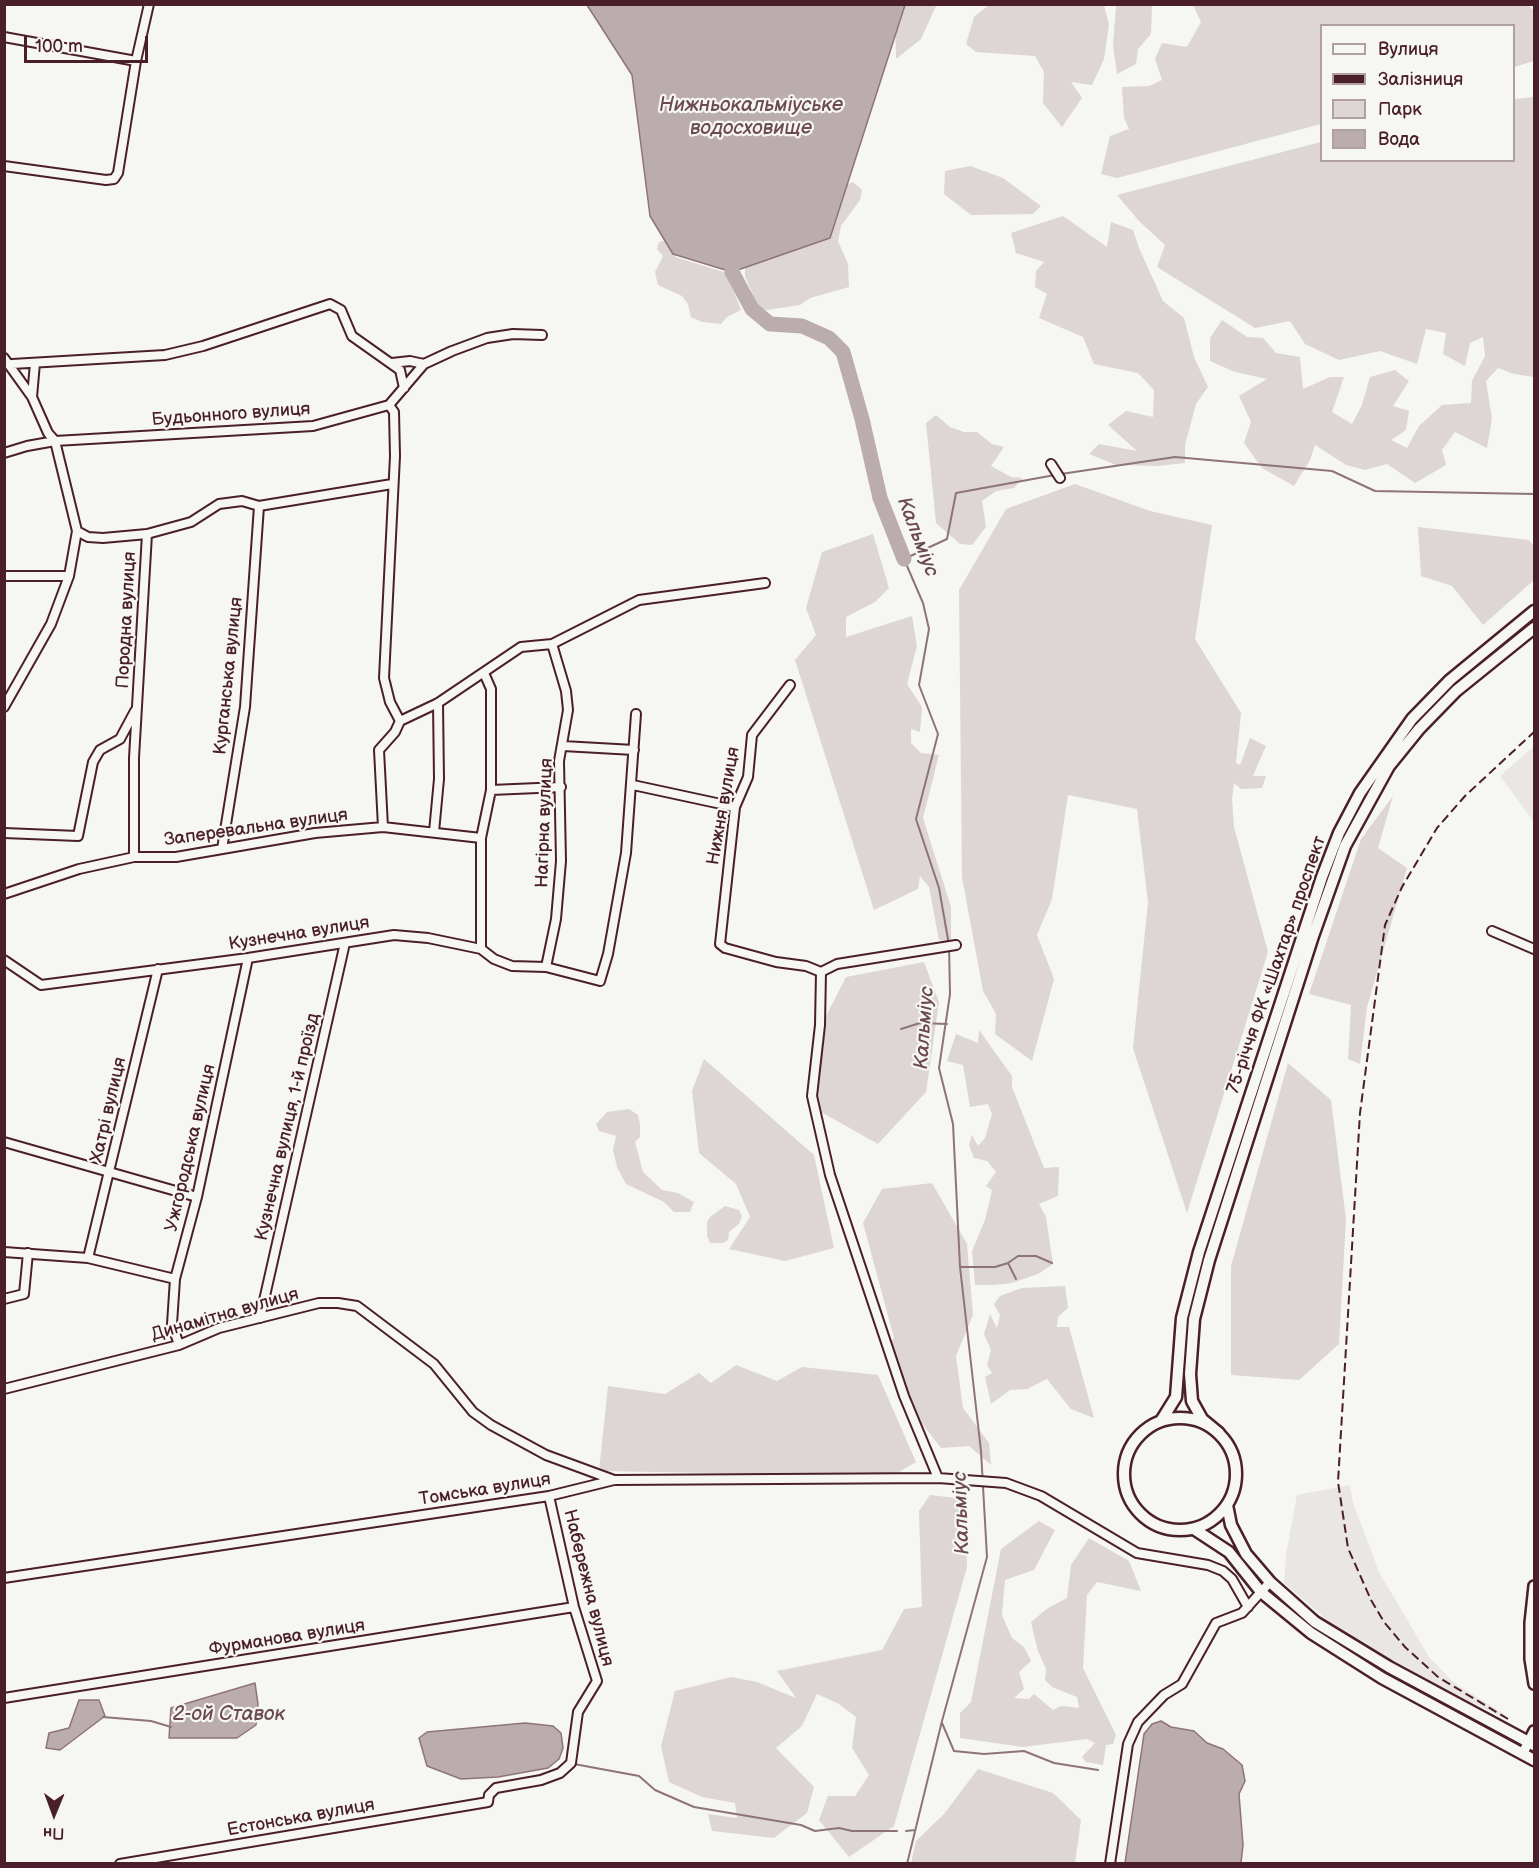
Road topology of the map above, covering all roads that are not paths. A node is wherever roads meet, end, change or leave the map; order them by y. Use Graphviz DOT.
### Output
graph roads {
  1 [pos="149,4"];
  2 [pos="4,37"];
  3 [pos="136,60"];
  4 [pos="4,166"];
  5 [pos="542,335"];
  6 [pos="4,358"];
  7 [pos="35,363"];
  8 [pos="392,363"];
  9 [pos="12,364"];
  10 [pos="424,364"];
  11 [pos="405,388"];
  12 [pos="32,397"];
  13 [pos="388,405"];
  14 [pos="55,441"];
  15 [pos="4,453"];
  16 [pos="1051,464"];
  17 [pos="1060,478"];
  18 [pos="392,484"];
  19 [pos="259,506"];
  20 [pos="77,531"];
  21 [pos="147,534"];
  22 [pos="4,576"];
  23 [pos="69,576"];
  24 [pos="765,583"];
  25 [pos="1534,610"];
  26 [pos="1534,628"];
  27 [pos="552,644"];
  28 [pos="484,673"];
  29 [pos="789,685"];
  30 [pos="438,703"];
  31 [pos="4,707"];
  32 [pos="138,707"];
  33 [pos="636,714"];
  34 [pos="400,721"];
  35 [pos="563,746"];
  36 [pos="634,750"];
  37 [pos="633,785"];
  38 [pos="561,787"];
  39 [pos="491,790"];
  40 [pos="735,807"];
  41 [pos="383,827"];
  42 [pos="4,832"];
  43 [pos="434,832"];
  44 [pos="481,838"];
  45 [pos="222,849"];
  46 [pos="134,857"];
  47 [pos="4,894"];
  48 [pos="1492,931"];
  49 [pos="345,943"];
  50 [pos="956,945"];
  51 [pos="1534,949"];
  52 [pos="481,950"];
  53 [pos="248,958"];
  54 [pos="4,960"];
  55 [pos="546,967"];
  56 [pos="158,969"];
  57 [pos="820,972"];
  58 [pos="4,1142"];
  59 [pos="109,1173"];
  60 [pos="197,1197"];
  61 [pos="4,1252"];
  62 [pos="28,1253"];
  63 [pos="88,1258"];
  64 [pos="175,1279"];
  65 [pos="4,1299"];
  66 [pos="260,1318"];
  67 [pos="179,1345"];
  68 [pos="4,1389"];
  69 [pos="1161,1421"];
  70 [pos="1219,1433"];
  71 [pos="938,1478"];
  72 [pos="614,1480"];
  73 [pos="549,1496"];
  74 [pos="1227,1505"];
  75 [pos="1194,1529"];
  76 [pos="4,1578"];
  77 [pos="1270,1582"];
  78 [pos="1534,1586"];
  79 [pos="1261,1592"];
  80 [pos="1248,1606"];
  81 [pos="574,1607"];
  82 [pos="1534,1684"];
  83 [pos="4,1698"];
  84 [pos="1534,1731"];
  85 [pos="1532,1744"];
  86 [pos="1522,1753"];
  87 [pos="1534,1760"];
  88 [pos="488,1802"];
  89 [pos="120,1863"];
  90 [pos="1110,1863"];
  1 -- 3 [label="street"];
  2 -- 3 [label="street"];
  3 -- 4 [label="street"];
  5 -- 10 [label="street, Будьонного вулиця"];
  6 -- 9 [label="street"];
  7 -- 8 [label="street"];
  7 -- 9 [label="street"];
  7 -- 12 [label="street"];
  8 -- 10 [label="street"];
  8 -- 11 [label="street"];
  9 -- 12 [label="street"];
  10 -- 11 [label="street, Будьонного вулиця"];
  11 -- 13 [label="street, Будьонного вулиця"];
  12 -- 14 [label="street"];
  13 -- 14 [label="street, Будьонного вулиця"];
  13 -- 18 [label="street"];
  14 -- 15 [label="street, Будьонного вулиця"];
  14 -- 20 [label="street"];
  16 -- 17 [label="street"];
  18 -- 19 [label="street"];
  18 -- 34 [label="street"];
  19 -- 21 [label="street"];
  19 -- 45 [label="street, Курганська вулиця"];
  20 -- 21 [label="street"];
  20 -- 23 [label="street"];
  21 -- 32 [label="street, Породна вулиця"];
  22 -- 23 [label="street"];
  23 -- 31 [label="street"];
  24 -- 27 [label="street"];
  25 -- 69 [label="main road, 75-річчя ФК «Шахтар» проспект"];
  26 -- 70 [label="main road, 75-річчя ФК «Шахтар» проспект"];
  27 -- 28 [label="street"];
  27 -- 35 [label="street, Нагірна вулиця"];
  28 -- 30 [label="street"];
  28 -- 39 [label="street"];
  29 -- 40 [label="street, Нижня вулиця"];
  30 -- 34 [label="street"];
  30 -- 43 [label="street"];
  32 -- 42 [label="street, Породна вулиця"];
  32 -- 46 [label="street, Породна вулиця"];
  33 -- 36 [label="street"];
  34 -- 41 [label="street"];
  35 -- 36 [label="street"];
  35 -- 38 [label="street, Нагірна вулиця"];
  36 -- 37 [label="street"];
  37 -- 40 [label="street"];
  37 -- 55 [label="street, Кузнечна вулиця"];
  38 -- 39 [label="street"];
  38 -- 55 [label="street, Нагірна вулиця"];
  39 -- 44 [label="street"];
  40 -- 57 [label="street, Нижня вулиця"];
  41 -- 43 [label="street, Заперевальна вулиця"];
  41 -- 45 [label="street, Заперевальна вулиця"];
  43 -- 44 [label="street, Заперевальна вулиця"];
  44 -- 52 [label="street"];
  45 -- 46 [label="street, Заперевальна вулиця"];
  46 -- 47 [label="street, Заперевальна вулиця"];
  48 -- 51 [label="street"];
  49 -- 52 [label="street, Кузнечна вулиця"];
  49 -- 53 [label="street, Кузнечна вулиця"];
  49 -- 66 [label="street, Кузнечна вулиця, 1-й проїзд"];
  50 -- 57 [label="street"];
  52 -- 55 [label="street, Кузнечна вулиця"];
  53 -- 56 [label="street, Кузнечна вулиця"];
  53 -- 60 [label="street, Ужгородська вулиця"];
  54 -- 56 [label="street, Кузнечна вулиця"];
  56 -- 59 [label="street, Хатрі вулиця"];
  57 -- 71 [label="street"];
  58 -- 59 [label="street"];
  59 -- 60 [label="street"];
  59 -- 63 [label="street, Хатрі вулиця"];
  60 -- 64 [label="street, Ужгородська вулиця"];
  61 -- 62 [label="street"];
  62 -- 63 [label="street"];
  62 -- 65 [label="street"];
  63 -- 64 [label="street"];
  64 -- 67 [label="street, Ужгородська вулиця"];
  66 -- 67 [label="street, Динамітна вулиця"];
  66 -- 72 [label="street, Динамітна вулиця"];
  67 -- 68 [label="street, Динамітна вулиця"];
  69 -- 70 [label="main road"];
  69 -- 75 [label="main road"];
  70 -- 74 [label="main road"];
  71 -- 72 [label="street, Томська вулиця"];
  71 -- 80 [label="street, Томська вулиця"];
  72 -- 73 [label="street, Томська вулиця"];
  73 -- 76 [label="street, Томська вулиця"];
  73 -- 81 [label="street, Набережна вулиця"];
  74 -- 75 [label="main road"];
  74 -- 77 [label="main road"];
  75 -- 79 [label="main road"];
  77 -- 79 [label="street"];
  77 -- 85 [label="main road"];
  78 -- 82 [label="street"];
  79 -- 80 [label="street"];
  79 -- 86 [label="main road"];
  80 -- 90 [label="street"];
  81 -- 83 [label="street, Фурманова вулиця"];
  81 -- 88 [label="street, Набережна вулиця"];
  84 -- 85 [label="street"];
  85 -- 86 [label="street"];
  86 -- 87 [label="main road"];
  88 -- 89 [label="street, Естонська вулиця"];
}
